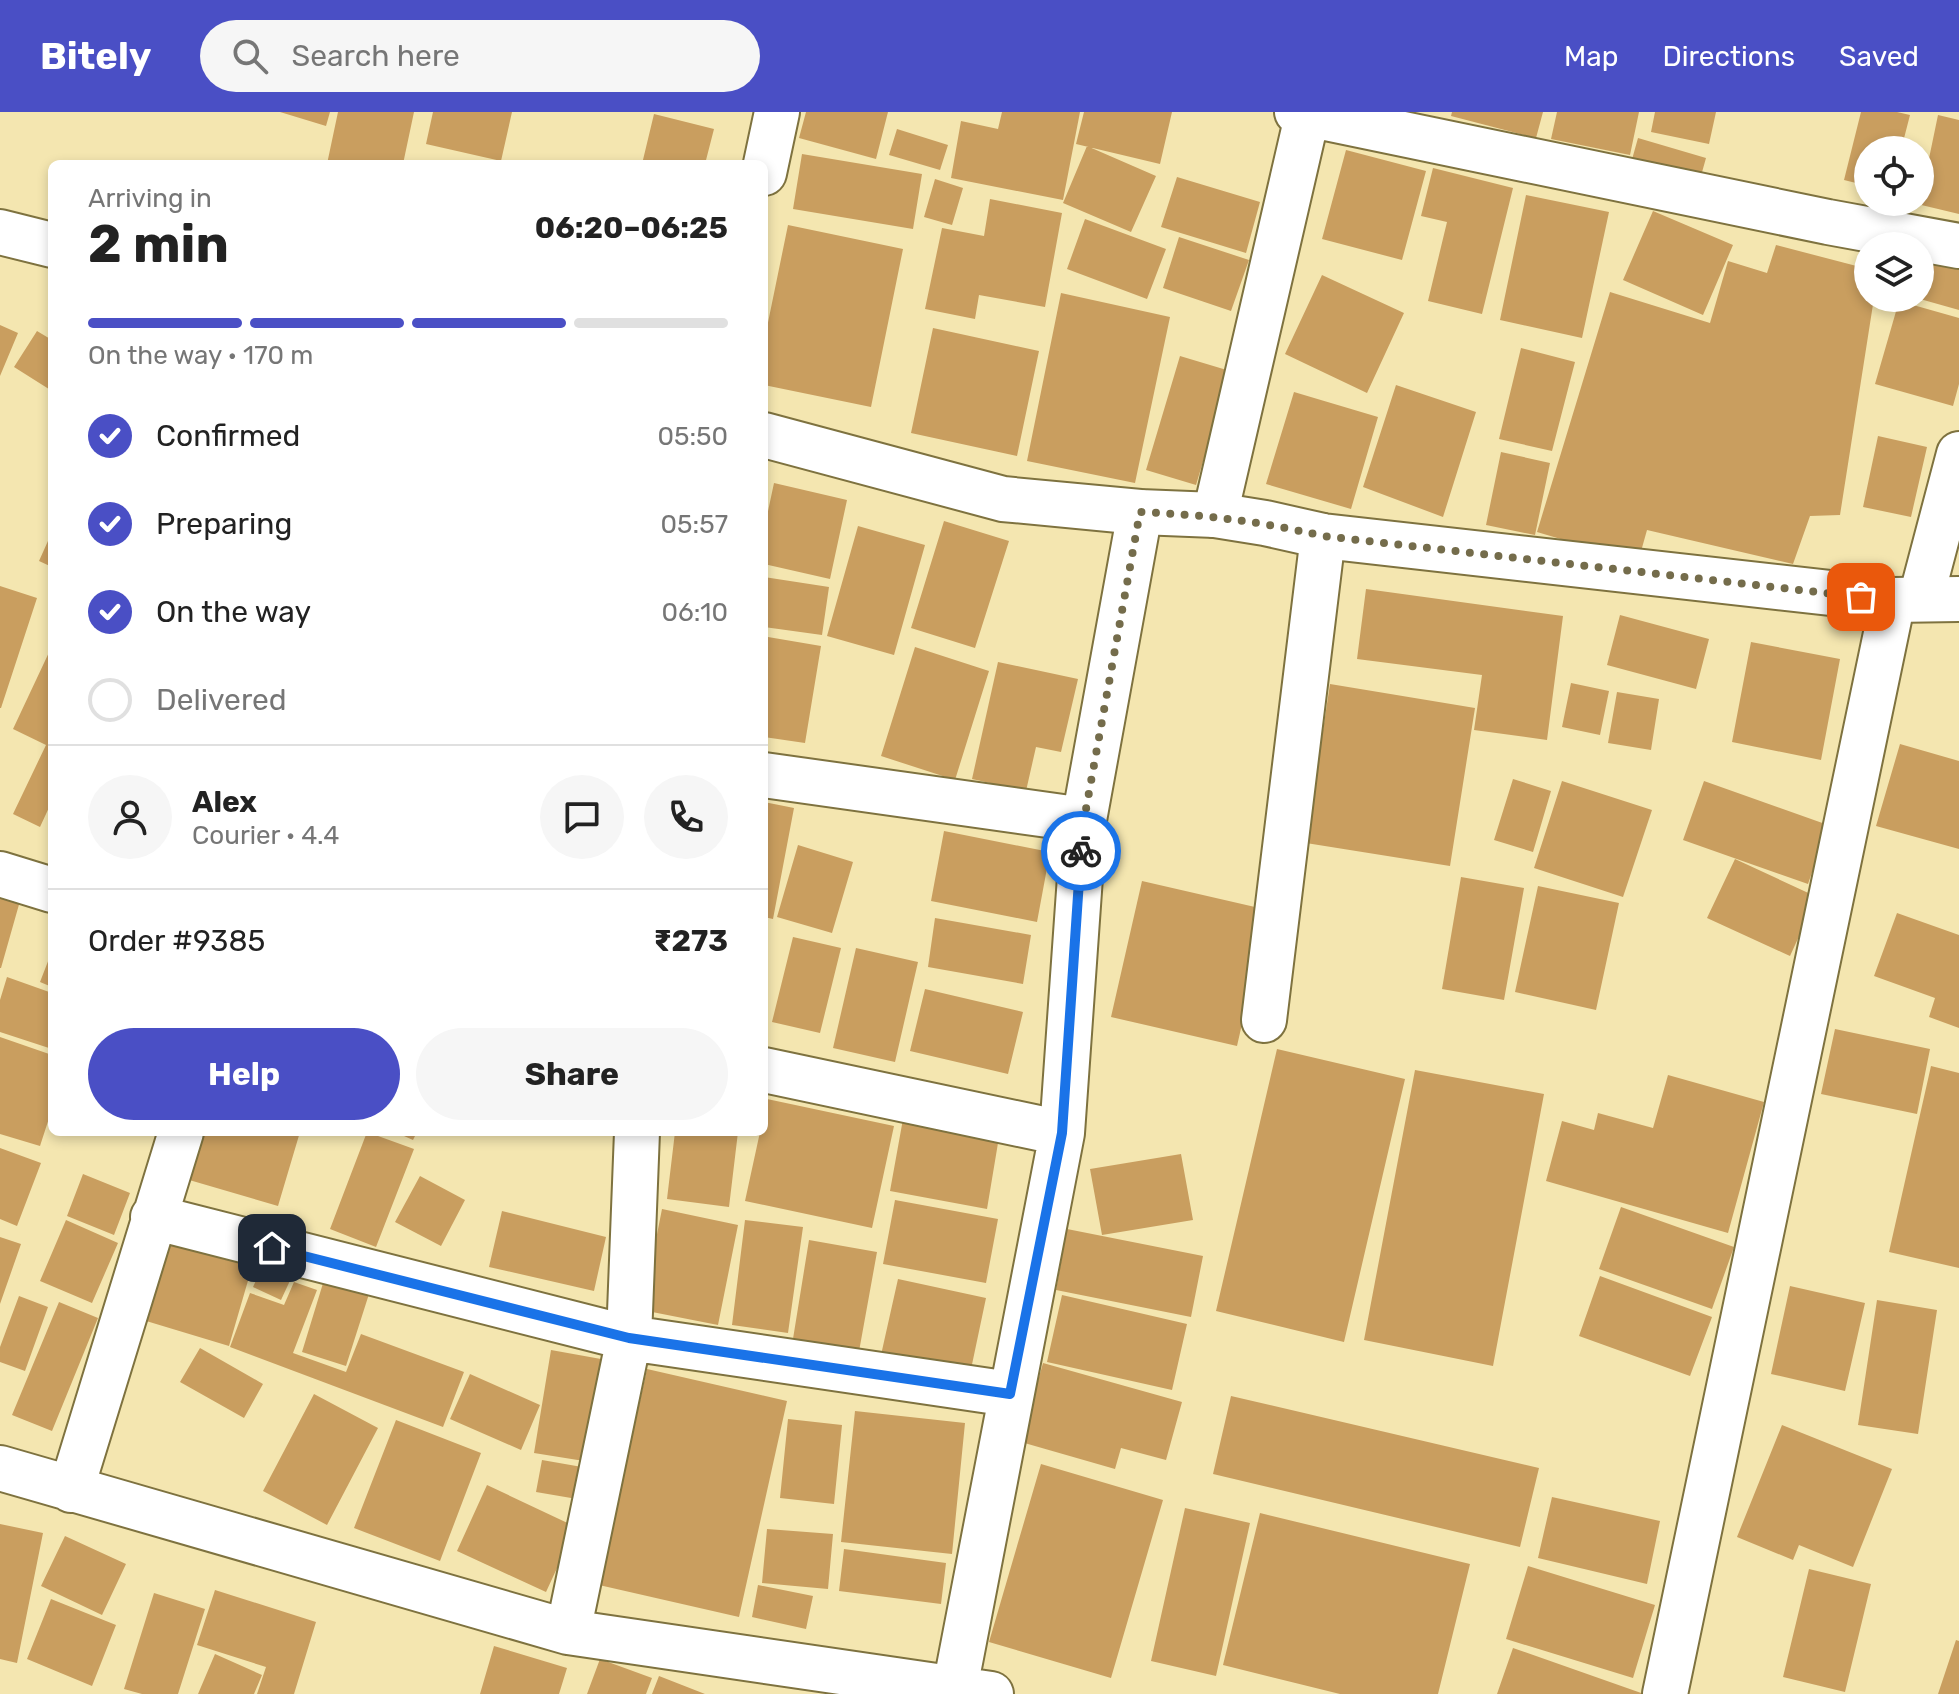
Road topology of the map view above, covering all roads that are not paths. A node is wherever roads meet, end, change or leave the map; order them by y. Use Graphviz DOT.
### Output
graph roads {
  1 [pos="777,112"];
  2 [pos="1304,113"];
  3 [pos="767,160"];
  4 [pos="0,232"];
  5 [pos="48,244"];
  6 [pos="1959,246"];
  7 [pos="768,437"];
  8 [pos="1959,454"];
  9 [pos="1140,512"];
  10 [pos="1215,515"];
  11 [pos="1323,536"];
  12 [pos="1924,599"];
  13 [pos="768,776"];
  14 [pos="1084,820"];
  15 [pos="0,874"];
  16 [pos="48,889"];
  17 [pos="1264,1020"];
  18 [pos="768,1071"];
  19 [pos="1062,1133"];
  20 [pos="180,1136"];
  21 [pos="637,1136"];
  22 [pos="153,1217"];
  23 [pos="629,1338"];
  24 [pos="1010,1394"];
  25 [pos="0,1468"];
  26 [pos="71,1490"];
  27 [pos="568,1632"];
  28 [pos="973,1691"];
  29 [pos="1665,1694"];
  1 -- 3 [label="street"];
  2 -- 6 [label="street"];
  2 -- 10 [label="street"];
  4 -- 5 [label="street"];
  7 -- 9 [label="street"];
  8 -- 12 [label="street"];
  9 -- 10 [label="street"];
  9 -- 14 [label="street"];
  10 -- 11 [label="street"];
  11 -- 12 [label="street"];
  11 -- 17 [label="street"];
  12 -- 29 [label="street"];
  13 -- 14 [label="street"];
  14 -- 19 [label="street"];
  15 -- 16 [label="street"];
  18 -- 19 [label="street"];
  19 -- 24 [label="street"];
  20 -- 22 [label="street"];
  21 -- 23 [label="street"];
  22 -- 23 [label="street"];
  22 -- 26 [label="street"];
  23 -- 24 [label="street"];
  23 -- 27 [label="street"];
  24 -- 28 [label="street"];
  25 -- 26 [label="street"];
  26 -- 27 [label="street"];
  27 -- 28 [label="street"];
}
